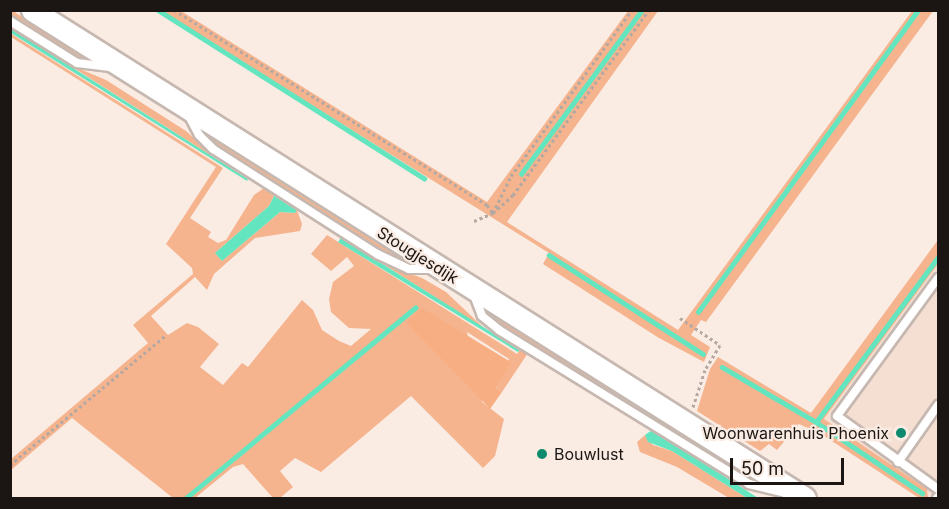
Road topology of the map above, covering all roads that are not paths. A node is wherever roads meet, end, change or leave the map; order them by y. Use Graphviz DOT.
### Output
graph roads {
  1 [pos="32,10"];
  2 [pos="10,21"];
  3 [pos="117,67"];
  4 [pos="939,278"];
  5 [pos="473,289"];
  6 [pos="939,405"];
  7 [pos="898,462"];
  8 [pos="939,489"];
  9 [pos="801,496"];
  1 -- 3 [label="street, Stougjesdijk"];
  2 -- 3 [label="lane"];
  3 -- 5 [label="street, Stougjesdijk"];
  4 -- 7 [label="lane"];
  5 -- 9 [label="street, Stougjesdijk"];
  5 -- 9 [label="lane"];
  6 -- 7 [label="lane"];
  7 -- 8 [label="lane"];
}
